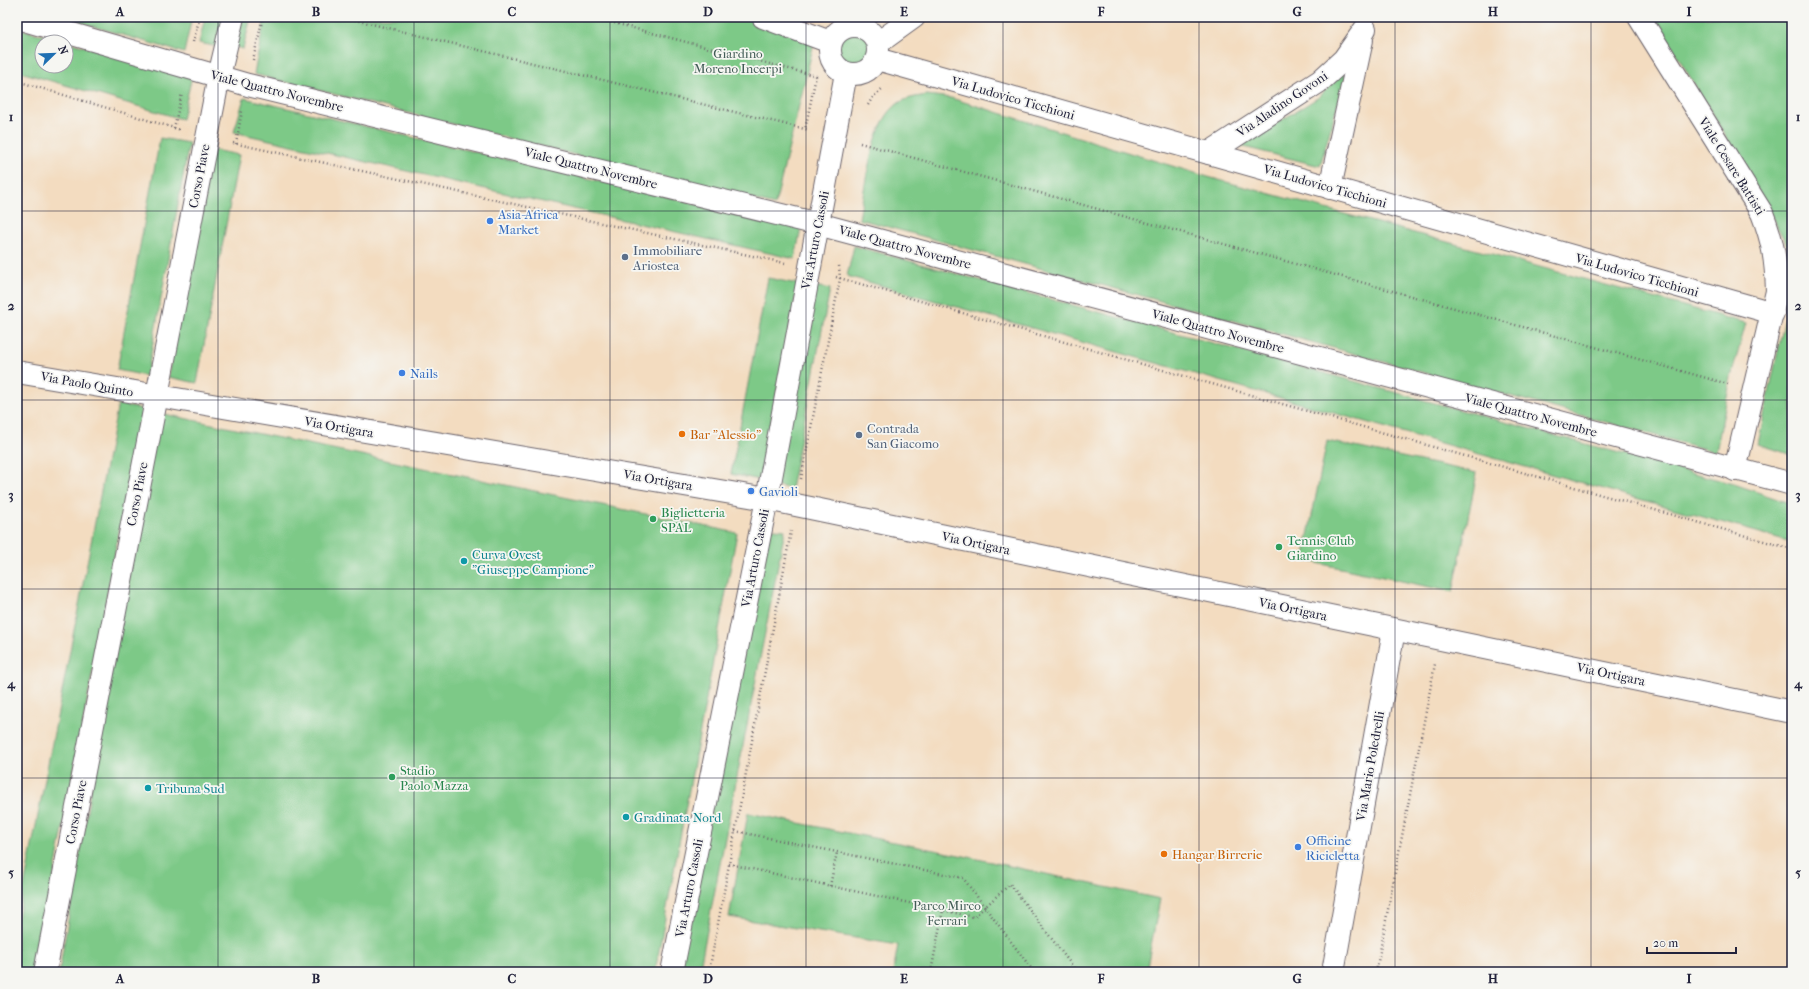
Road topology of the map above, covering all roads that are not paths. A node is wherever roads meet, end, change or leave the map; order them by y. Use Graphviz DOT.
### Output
graph roads {
  1 [pos="233,17"];
  2 [pos="763,17"];
  3 [pos="914,17"];
  4 [pos="1639,17"];
  5 [pos="17,18"];
  6 [pos="1366,23"];
  7 [pos="836,30"];
  8 [pos="877,51"];
  9 [pos="846,73"];
  10 [pos="219,76"];
  11 [pos="1209,153"];
  12 [pos="1330,188"];
  13 [pos="828,226"];
  14 [pos="1773,313"];
  15 [pos="17,372"];
  16 [pos="156,396"];
  17 [pos="1735,470"];
  18 [pos="1792,484"];
  19 [pos="767,499"];
  20 [pos="1394,630"];
  21 [pos="1792,712"];
  22 [pos="45,972"];
  23 [pos="672,972"];
  24 [pos="1333,972"];
  1 -- 10 [label="street, Corso Piave"];
  2 -- 7 [label="street"];
  3 -- 8 [label="street"];
  4 -- 14 [label="street, Viale Cesare Battisti"];
  5 -- 10 [label="street, Viale Quattro Novembre"];
  6 -- 11 [label="street, Via Aladino Govoni"];
  6 -- 12 [label="street, Via Aladino Govoni"];
  7 -- 8 [label="street"];
  7 -- 9 [label="street"];
  8 -- 9 [label="street"];
  8 -- 11 [label="street, Via Ludovico Ticchioni"];
  9 -- 13 [label="street, Via Arturo Cassoli"];
  10 -- 13 [label="street, Viale Quattro Novembre"];
  10 -- 16 [label="street, Corso Piave"];
  11 -- 12 [label="street, Via Ludovico Ticchioni"];
  12 -- 14 [label="street, Via Ludovico Ticchioni"];
  13 -- 17 [label="street, Viale Quattro Novembre"];
  13 -- 19 [label="street, Via Arturo Cassoli"];
  14 -- 17 [label="street, Viale Cesare Battisti"];
  15 -- 16 [label="street, Via Paolo Quinto"];
  16 -- 19 [label="street, Via Ortigara"];
  16 -- 22 [label="street, Corso Piave"];
  17 -- 18 [label="street, Viale Quattro Novembre"];
  19 -- 20 [label="street, Via Ortigara"];
  19 -- 23 [label="street, Via Arturo Cassoli"];
  20 -- 21 [label="street, Via Ortigara"];
  20 -- 24 [label="street, Via Mario Poledrelli"];
}
